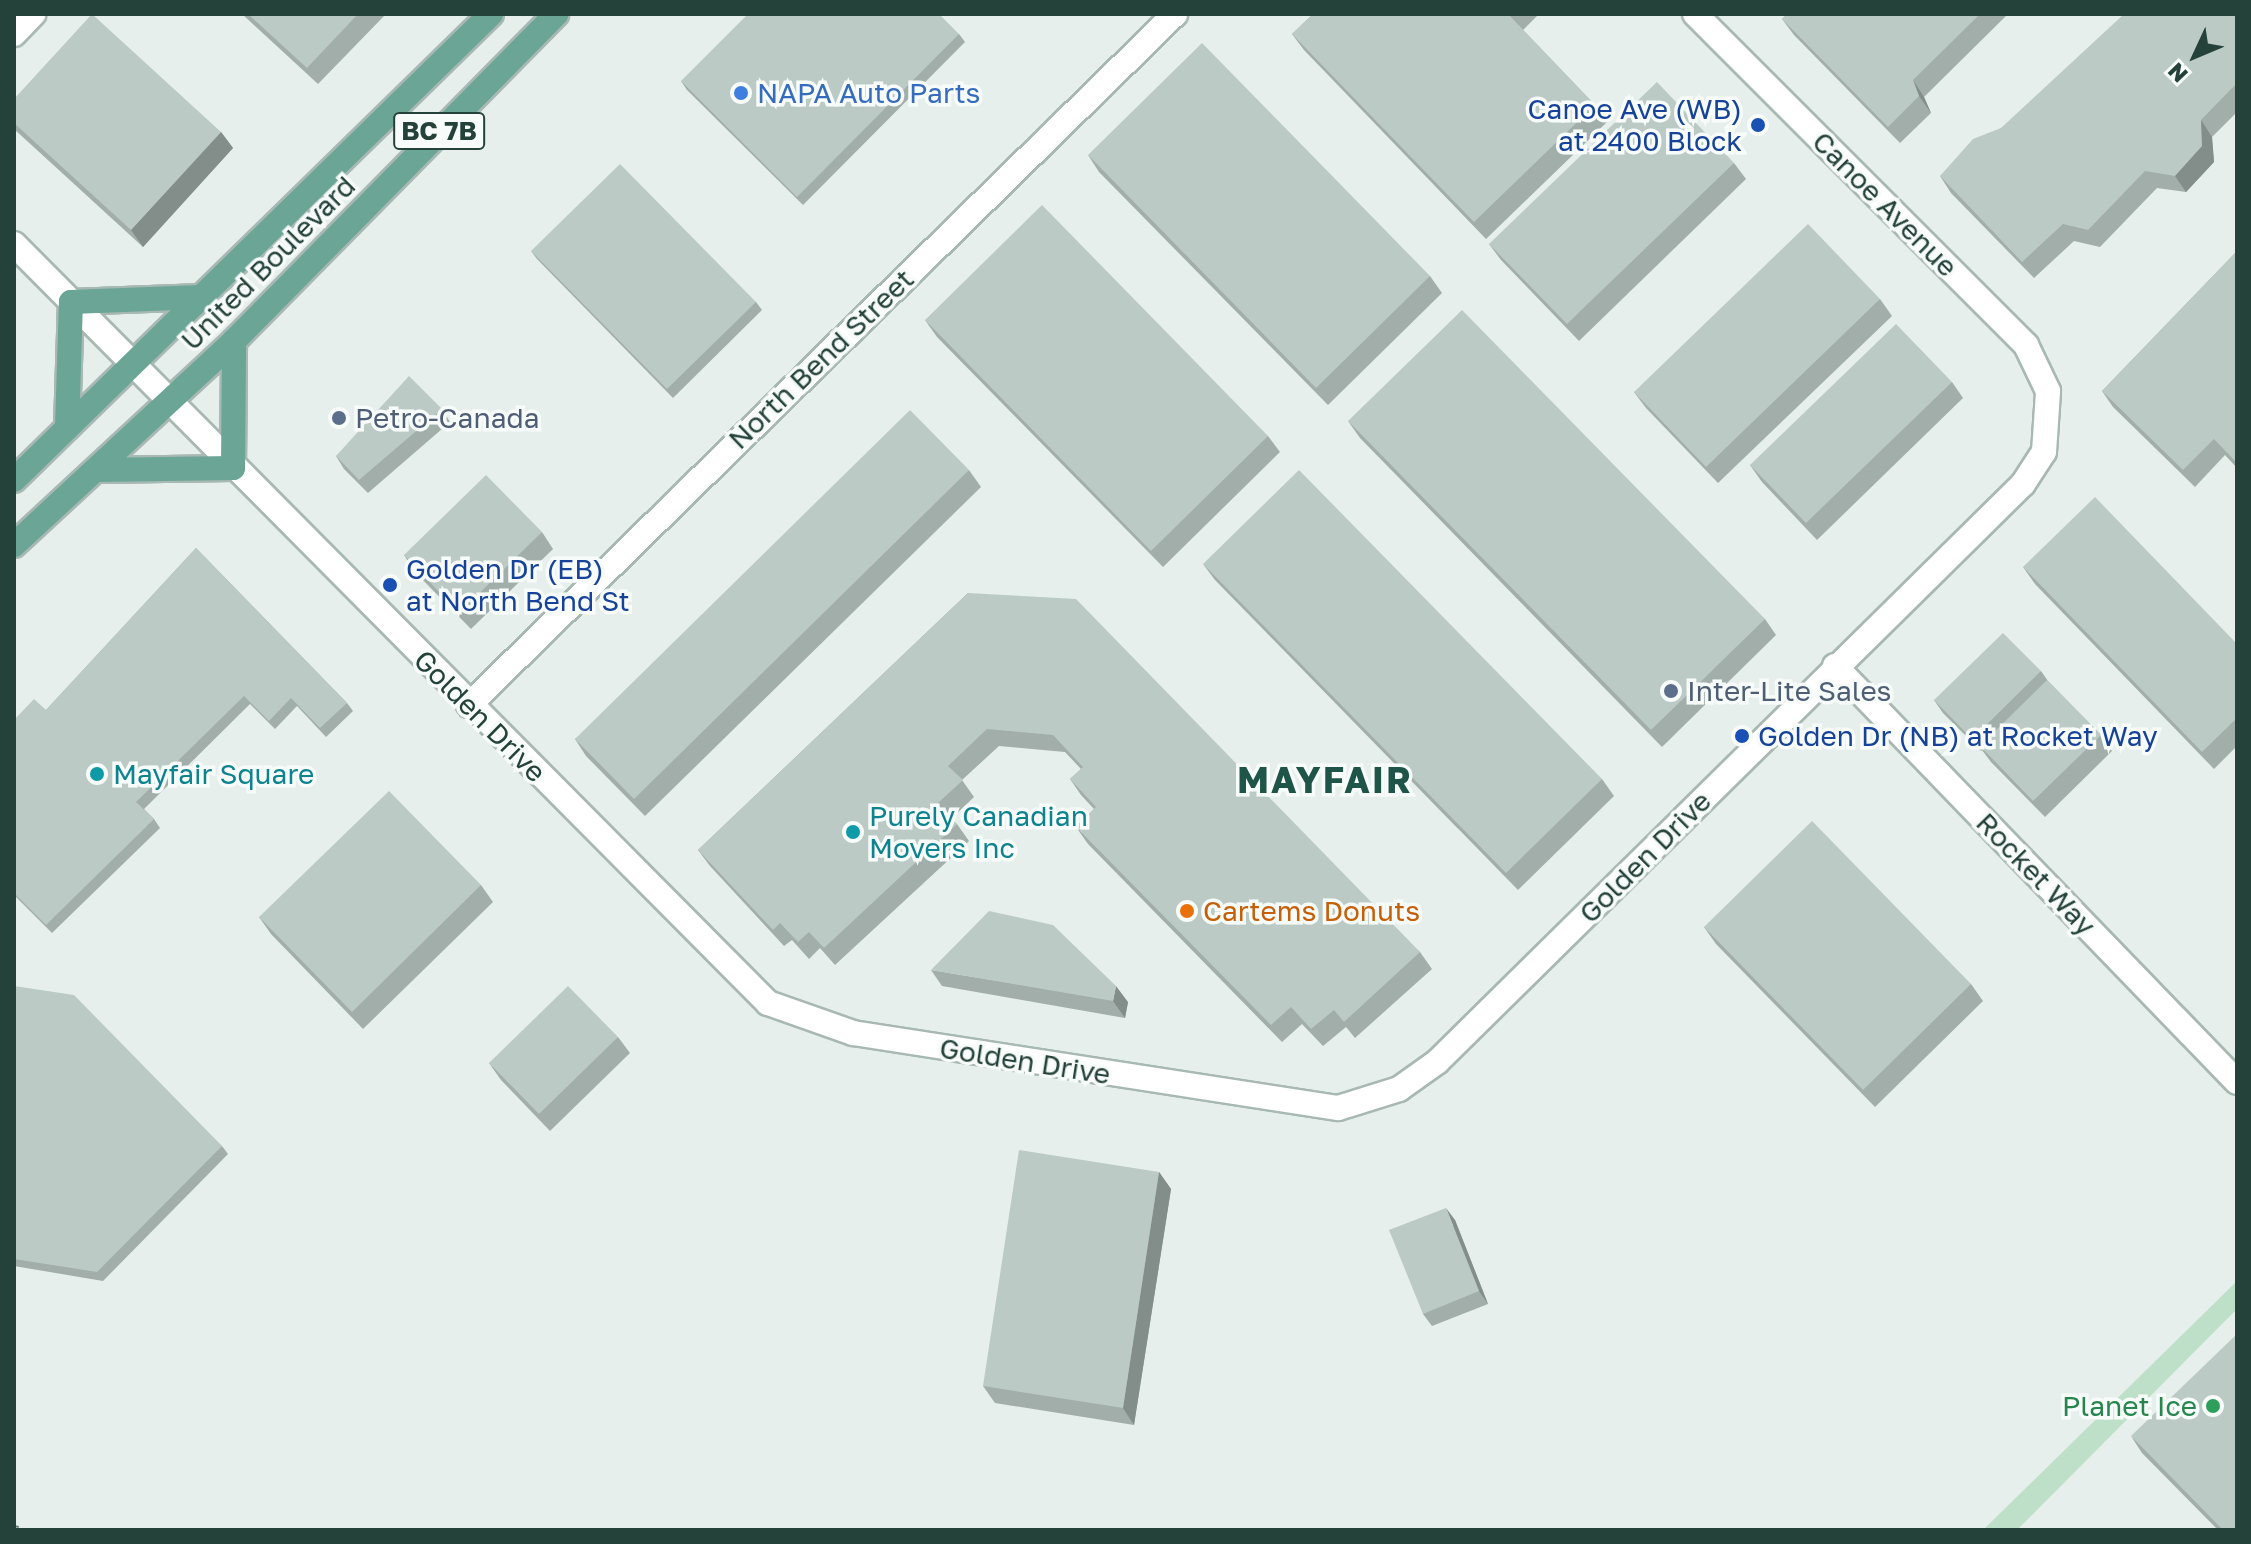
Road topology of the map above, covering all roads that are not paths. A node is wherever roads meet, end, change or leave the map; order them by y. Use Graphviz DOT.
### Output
graph roads {
  1 [pos="33,14"];
  2 [pos="491,14"];
  3 [pos="556,14"];
  4 [pos="1175,14"];
  5 [pos="1695,14"];
  6 [pos="14,34"];
  7 [pos="14,244"];
  8 [pos="202,297"];
  9 [pos="71,302"];
  10 [pos="234,341"];
  11 [pos="133,365"];
  12 [pos="169,403"];
  13 [pos="2050,407"];
  14 [pos="67,428"];
  15 [pos="233,468"];
  16 [pos="97,470"];
  17 [pos="14,480"];
  18 [pos="14,545"];
  19 [pos="1835,666"];
  20 [pos="469,705"];
  21 [pos="2237,1082"];
  1 -- 6 [label="street"];
  2 -- 8 [label="main road, United Boulevard / BC 7B"];
  3 -- 10 [label="main road, United Boulevard / BC 7B"];
  4 -- 20 [label="street, North Bend Street"];
  5 -- 13 [label="street, Canoe Avenue"];
  7 -- 9 [label="street, Golden Drive"];
  8 -- 9 [label="main road"];
  8 -- 11 [label="main road, United Boulevard / BC 7B"];
  9 -- 11 [label="street, Golden Drive"];
  9 -- 14 [label="main road"];
  10 -- 12 [label="main road, United Boulevard / BC 7B"];
  10 -- 15 [label="main road"];
  11 -- 12 [label="street, Golden Drive"];
  11 -- 14 [label="main road, United Boulevard / BC 7B"];
  12 -- 15 [label="street, Golden Drive"];
  12 -- 16 [label="main road, United Boulevard / BC 7B"];
  13 -- 19 [label="street, Golden Drive"];
  14 -- 17 [label="main road, United Boulevard / BC 7B"];
  15 -- 16 [label="main road"];
  15 -- 20 [label="street, Golden Drive"];
  16 -- 18 [label="main road, United Boulevard / BC 7B"];
  19 -- 20 [label="street, Golden Drive"];
  19 -- 21 [label="street, Rocket Way"];
}
